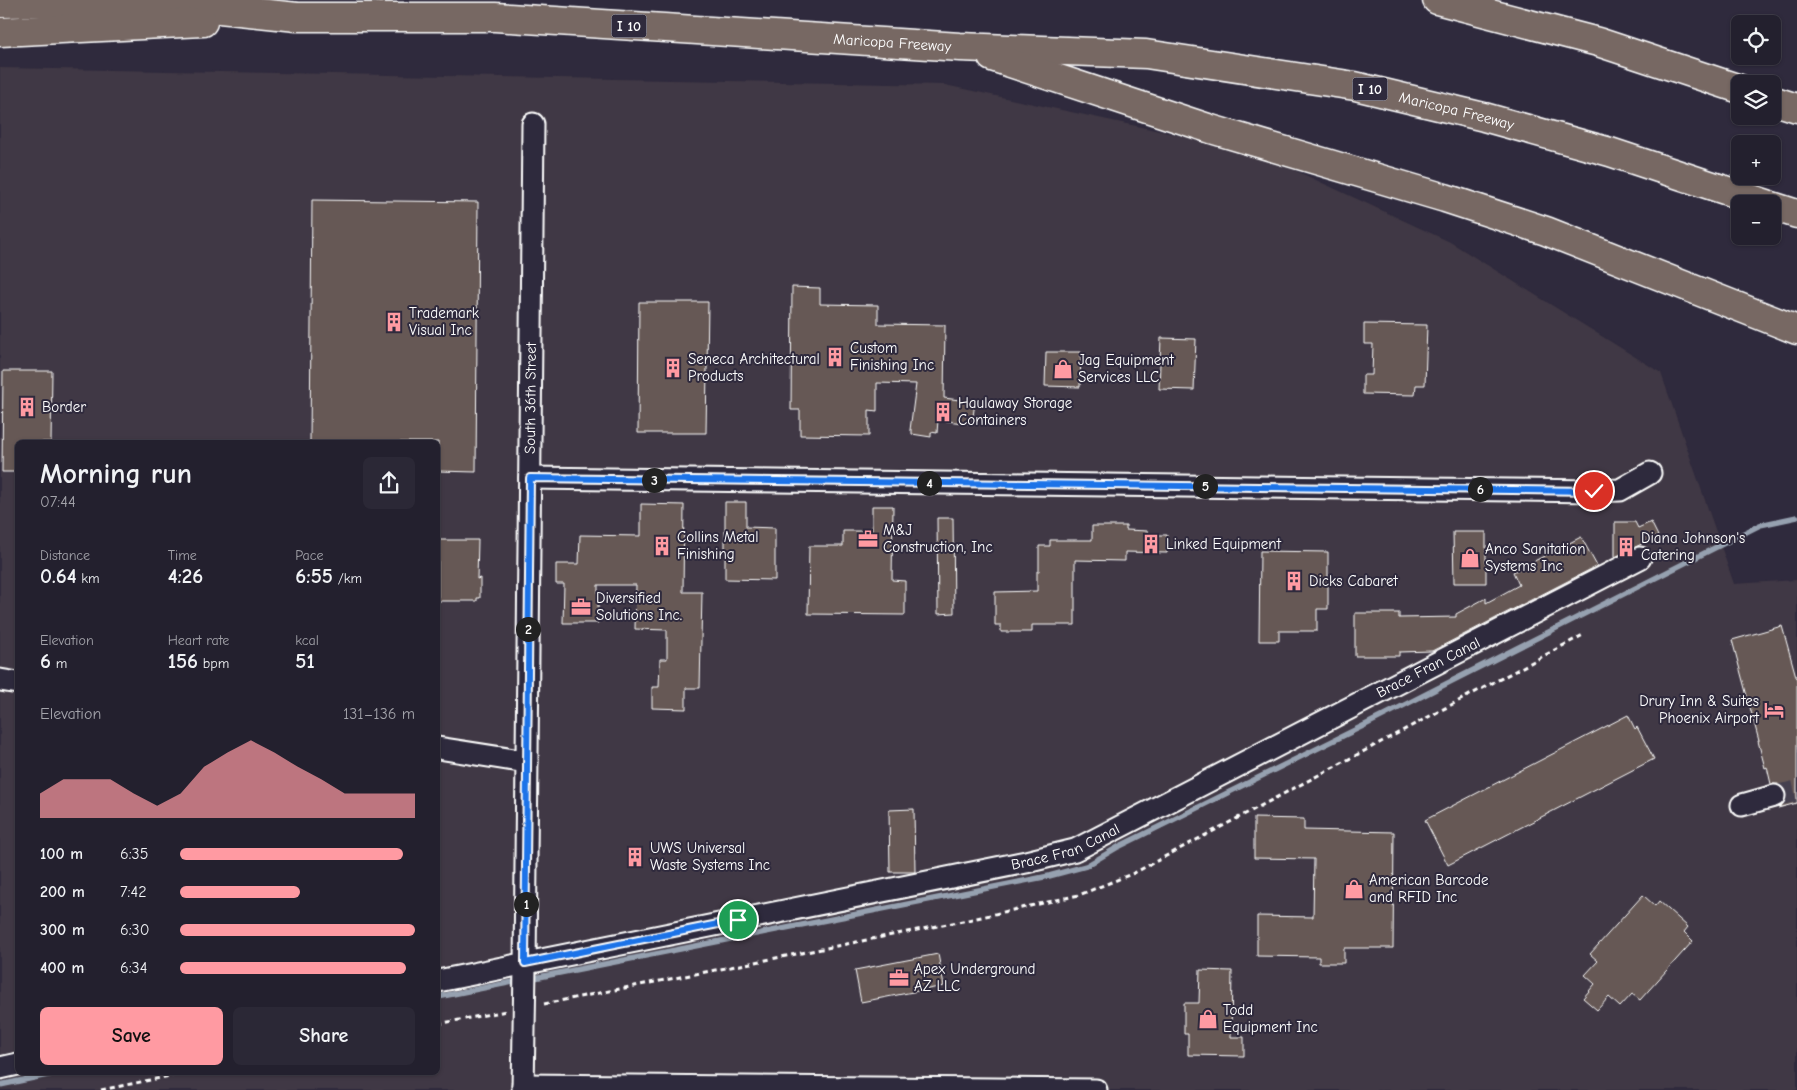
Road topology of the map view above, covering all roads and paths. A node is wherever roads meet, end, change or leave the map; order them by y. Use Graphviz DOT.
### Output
graph roads {
  1 [pos="1437,0"];
  2 [pos="0,3"];
  3 [pos="297,17"];
  4 [pos="0,32"];
  5 [pos="960,47"];
  6 [pos="1731,86"];
  7 [pos="1781,103"];
  8 [pos="1797,108"];
  9 [pos="533,124"];
  10 [pos="1740,195"];
  11 [pos="1781,209"];
  12 [pos="1797,214"];
  13 [pos="1797,330"];
  14 [pos="1650,473"];
  15 [pos="530,478"];
  16 [pos="1640,558"];
  17 [pos="0,680"];
  18 [pos="15,682"];
  19 [pos="440,748"];
  20 [pos="527,762"];
  21 [pos="1774,796"];
  22 [pos="1742,805"];
  23 [pos="525,965"];
  24 [pos="440,980"];
  25 [pos="15,1065"];
  26 [pos="0,1068"];
  27 [pos="175,1075"];
  28 [pos="523,1087"];
  29 [pos="765,1089"];
  30 [pos="101,1090"];
  31 [pos="1096,1090"];
  1 -- 6 [label="highway"];
  2 -- 3 [label="highway, Maricopa Freeway / I 10"];
  3 -- 4 [label="highway"];
  3 -- 5 [label="highway, Maricopa Freeway / I 10"];
  5 -- 10 [label="highway, Maricopa Freeway / I 10"];
  5 -- 13 [label="highway"];
  7 -- 8 [label="highway"];
  9 -- 15 [label="street, South 36th Street"];
  11 -- 12 [label="highway"];
  14 -- 15 [label="street"];
  15 -- 20 [label="street, South 36th Street"];
  16 -- 23 [label="street, Brace Fran Canal"];
  17 -- 18 [label="street"];
  19 -- 20 [label="street"];
  20 -- 23 [label="street, South 36th Street"];
  21 -- 22 [label="street"];
  23 -- 24 [label="street, Brace Fran Canal"];
  23 -- 28 [label="street, South 36th Street"];
  25 -- 26 [label="street"];
  27 -- 30 [label="path"];
  28 -- 29 [label="street"];
  29 -- 31 [label="street"];
}
